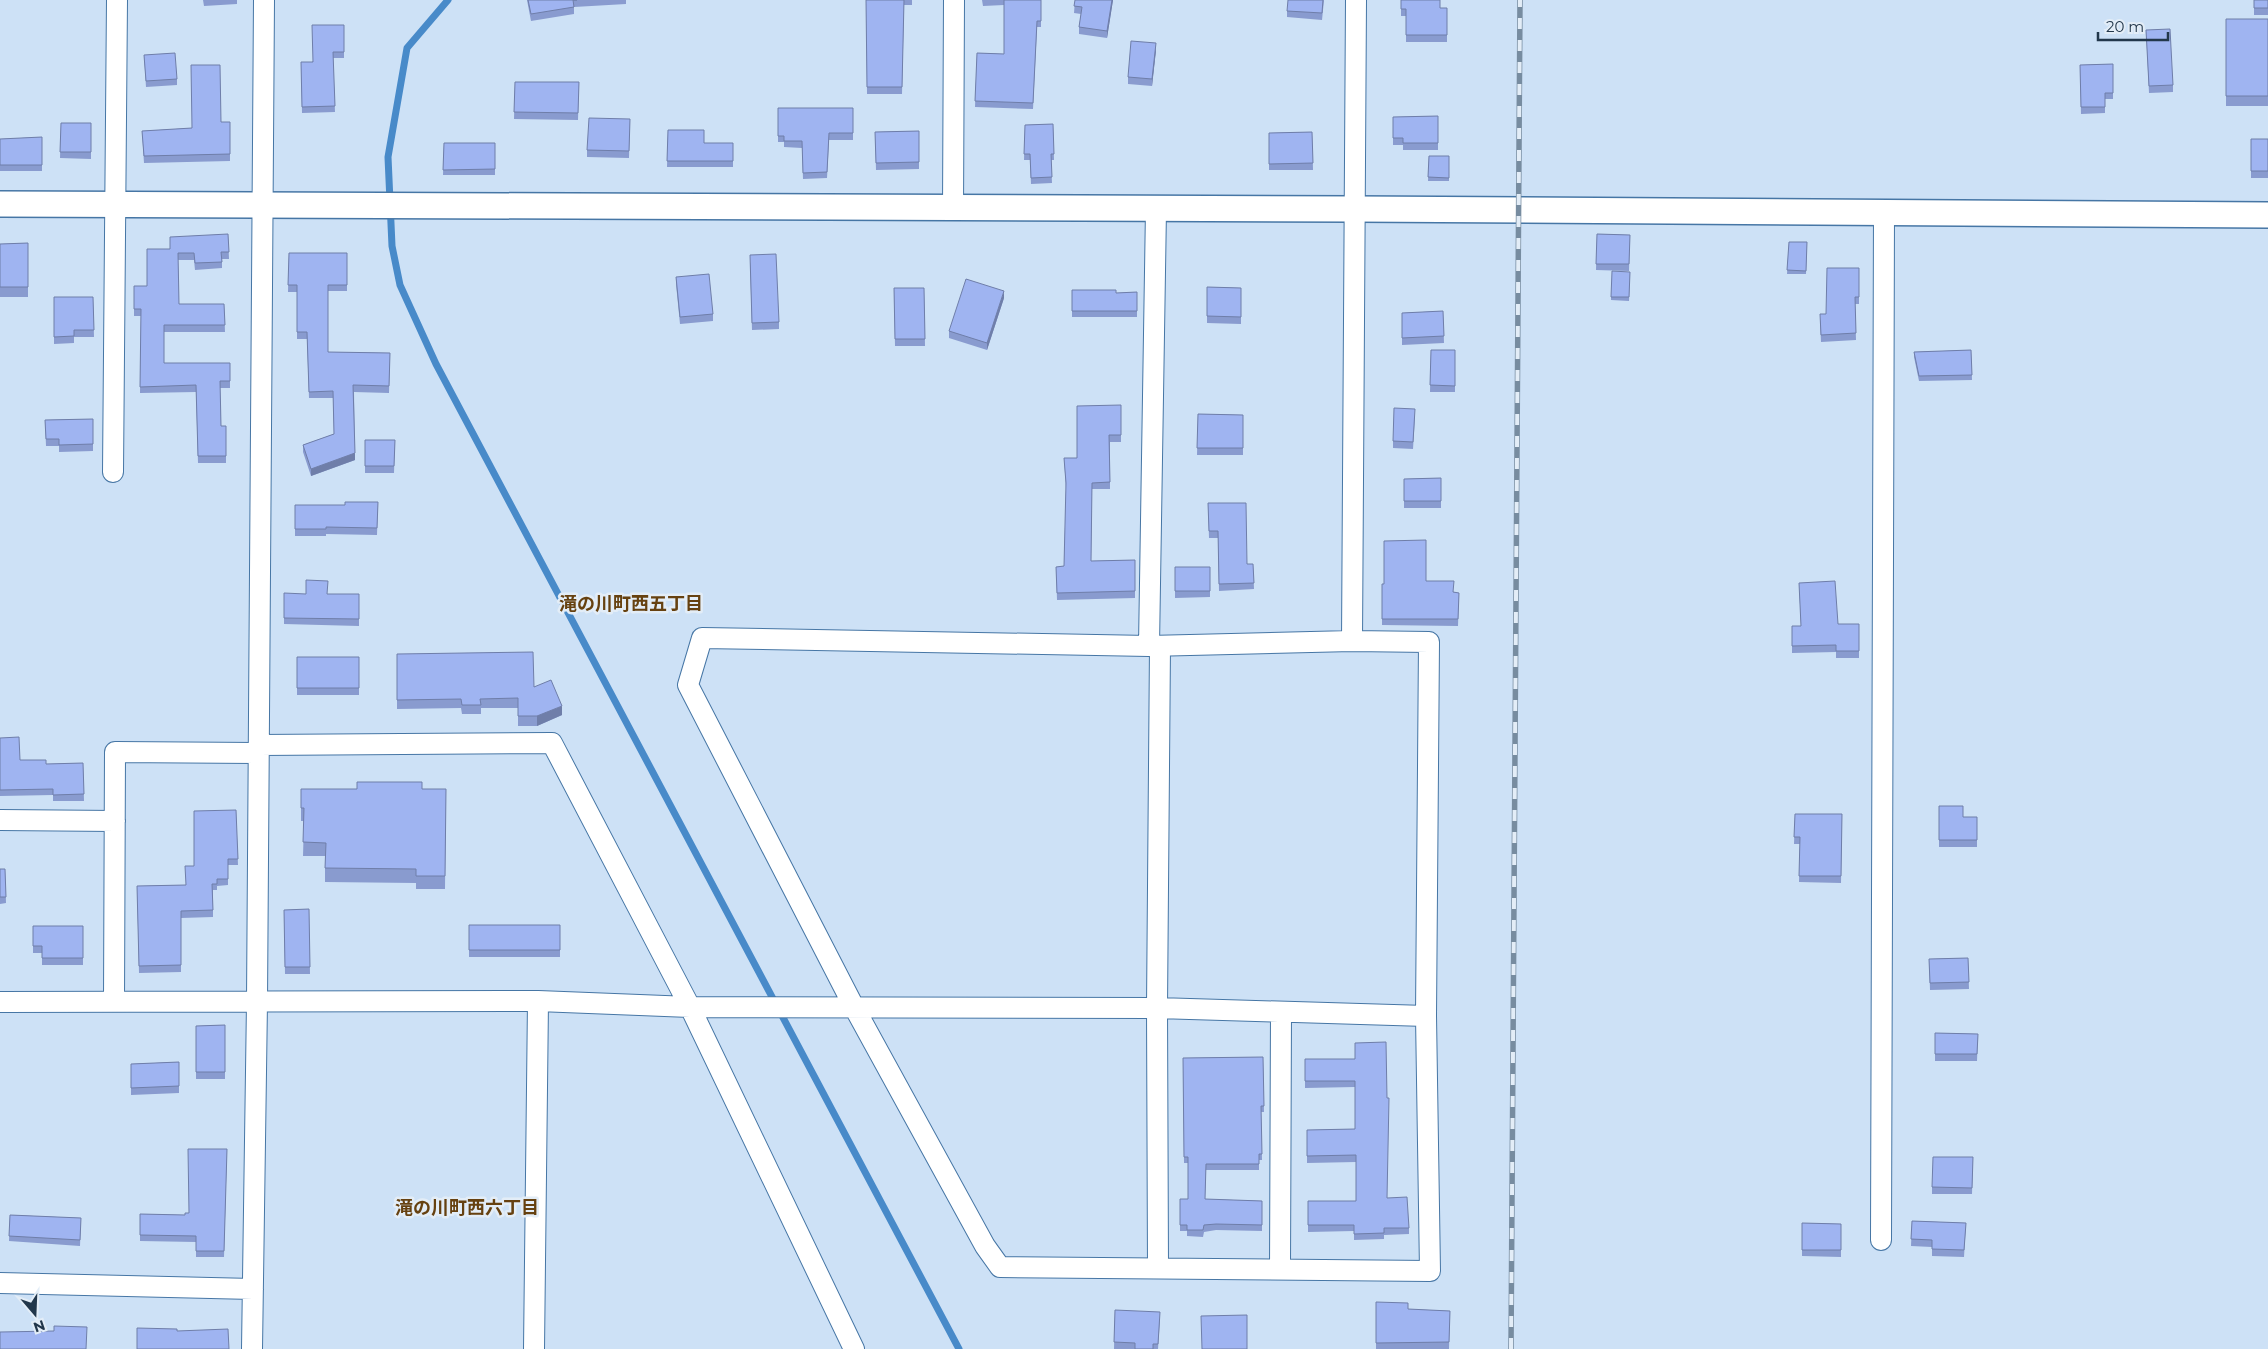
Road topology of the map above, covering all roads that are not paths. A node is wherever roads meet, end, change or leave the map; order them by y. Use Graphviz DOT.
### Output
graph roads {
  1 [pos="117,0"];
  2 [pos="264,0"];
  3 [pos="954,0"];
  4 [pos="1356,0"];
  5 [pos="0,204"];
  6 [pos="115,204"];
  7 [pos="262,206"];
  8 [pos="954,208"];
  9 [pos="1156,209"];
  10 [pos="1355,209"];
  11 [pos="1884,213"];
  12 [pos="2268,215"];
  13 [pos="113,472"];
  14 [pos="1352,641"];
  15 [pos="1154,646"];
  16 [pos="259,749"];
  17 [pos="0,820"];
  18 [pos="115,821"];
  19 [pos="538,1001"];
  20 [pos="0,1002"];
  21 [pos="114,1002"];
  22 [pos="257,1002"];
  23 [pos="690,1007"];
  24 [pos="854,1008"];
  25 [pos="1157,1008"];
  26 [pos="1281,1012"];
  27 [pos="1426,1016"];
  28 [pos="1880,1240"];
  29 [pos="1158,1268"];
  30 [pos="1280,1269"];
  31 [pos="0,1283"];
  32 [pos="253,1289"];
  33 [pos="252,1349"];
  34 [pos="534,1349"];
  35 [pos="854,1349"];
  1 -- 6 [label="street"];
  2 -- 7 [label="street"];
  3 -- 8 [label="street"];
  4 -- 10 [label="street"];
  5 -- 6 [label="street"];
  6 -- 7 [label="street"];
  6 -- 13 [label="street"];
  7 -- 8 [label="street"];
  7 -- 16 [label="street"];
  8 -- 9 [label="street"];
  9 -- 10 [label="street"];
  9 -- 15 [label="street"];
  10 -- 11 [label="street"];
  10 -- 14 [label="street"];
  11 -- 12 [label="street"];
  11 -- 28 [label="street"];
  14 -- 15 [label="street"];
  14 -- 27 [label="street"];
  15 -- 24 [label="street"];
  15 -- 25 [label="street"];
  16 -- 18 [label="street"];
  16 -- 22 [label="street"];
  16 -- 23 [label="street"];
  17 -- 18 [label="street"];
  18 -- 21 [label="street"];
  19 -- 22 [label="street"];
  19 -- 23 [label="street"];
  19 -- 34 [label="street"];
  20 -- 21 [label="street"];
  21 -- 22 [label="street"];
  22 -- 32 [label="street"];
  23 -- 24 [label="street"];
  23 -- 35 [label="street"];
  24 -- 25 [label="street"];
  24 -- 29 [label="street"];
  25 -- 26 [label="street"];
  25 -- 29 [label="street"];
  26 -- 27 [label="street"];
  26 -- 30 [label="street"];
  27 -- 30 [label="street"];
  29 -- 30 [label="street"];
  31 -- 32 [label="street"];
  32 -- 33 [label="street"];
}
